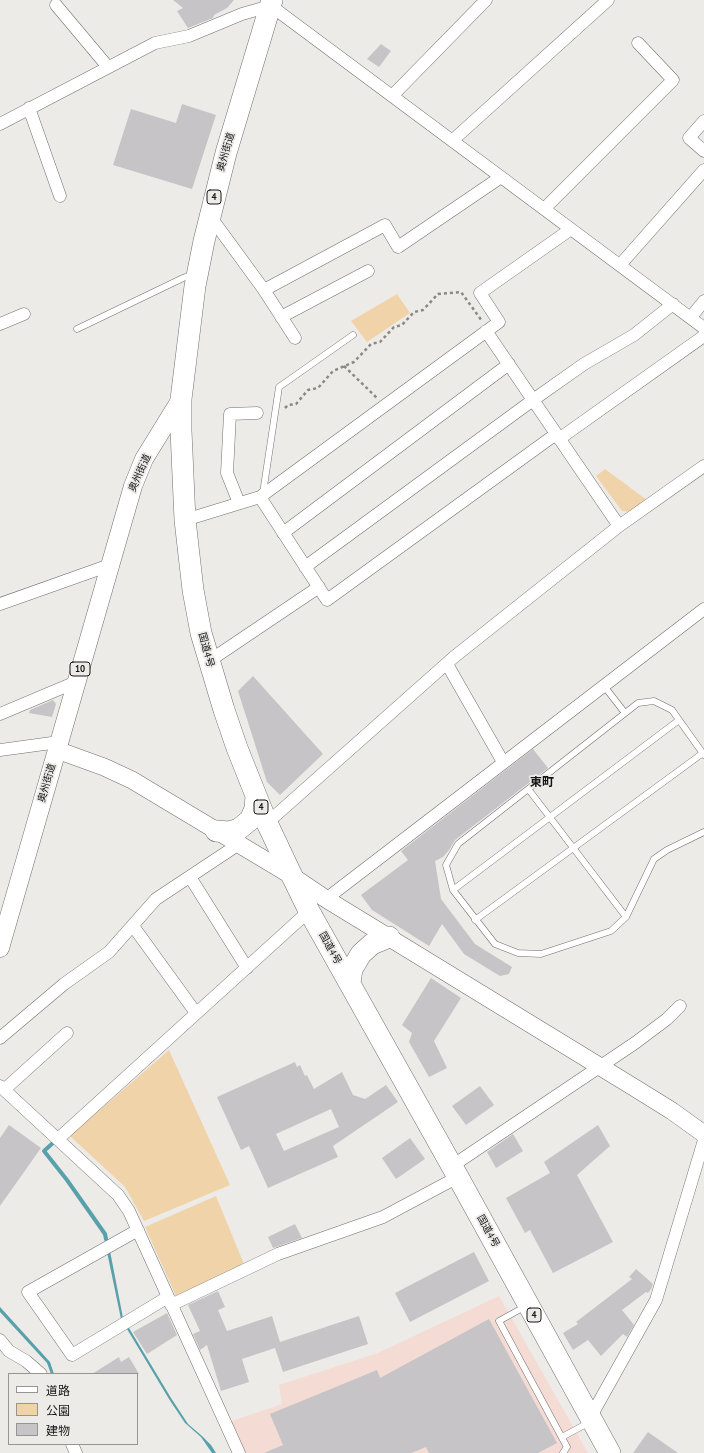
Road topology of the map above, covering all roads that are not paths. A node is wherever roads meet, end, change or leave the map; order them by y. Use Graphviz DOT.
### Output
graph roads {
  1 [pos="486,0"];
  2 [pos="608,0"];
  3 [pos="269,2"];
  4 [pos="56,5"];
  5 [pos="638,43"];
  6 [pos="108,67"];
  7 [pos="393,95"];
  8 [pos="29,108"];
  9 [pos="704,121"];
  10 [pos="0,124"];
  11 [pos="453,140"];
  12 [pos="704,151"];
  13 [pos="704,170"];
  14 [pos="502,177"];
  15 [pos="60,196"];
  16 [pos="544,209"];
  17 [pos="210,216"];
  18 [pos="571,229"];
  19 [pos="620,265"];
  20 [pos="368,271"];
  21 [pos="197,273"];
  22 [pos="264,290"];
  23 [pos="704,301"];
  24 [pos="673,304"];
  25 [pos="24,314"];
  26 [pos="281,318"];
  27 [pos="691,318"];
  28 [pos="0,324"];
  29 [pos="485,328"];
  30 [pos="704,328"];
  31 [pos="77,329"];
  32 [pos="353,335"];
  33 [pos="704,336"];
  34 [pos="295,338"];
  35 [pos="508,364"];
  36 [pos="181,399"];
  37 [pos="533,400"];
  38 [pos="257,413"];
  39 [pos="558,437"];
  40 [pos="704,466"];
  41 [pos="261,496"];
  42 [pos="240,503"];
  43 [pos="185,520"];
  44 [pos="619,526"];
  45 [pos="283,533"];
  46 [pos="110,564"];
  47 [pos="305,566"];
  48 [pos="319,587"];
  49 [pos="0,604"];
  50 [pos="704,610"];
  51 [pos="209,661"];
  52 [pos="447,664"];
  53 [pos="76,682"];
  54 [pos="604,686"];
  55 [pos="625,713"];
  56 [pos="0,714"];
  57 [pos="679,720"];
  58 [pos="58,746"];
  59 [pos="0,750"];
  60 [pos="703,754"];
  61 [pos="504,762"];
  62 [pos="528,790"];
  63 [pos="256,796"];
  64 [pos="549,816"];
  65 [pos="267,823"];
  66 [pos="216,831"];
  67 [pos="704,832"];
  68 [pos="238,844"];
  69 [pos="574,848"];
  70 [pos="292,876"];
  71 [pos="190,877"];
  72 [pos="452,890"];
  73 [pos="318,905"];
  74 [pos="4,917"];
  75 [pos="626,917"];
  76 [pos="475,920"];
  77 [pos="133,926"];
  78 [pos="389,937"];
  79 [pos="0,948"];
  80 [pos="247,968"];
  81 [pos="350,984"];
  82 [pos="680,1006"];
  83 [pos="196,1014"];
  84 [pos="67,1033"];
  85 [pos="0,1038"];
  86 [pos="600,1066"];
  87 [pos="2,1088"];
  88 [pos="704,1134"];
  89 [pos="58,1139"];
  90 [pos="704,1140"];
  91 [pos="455,1171"];
  92 [pos="138,1230"];
  93 [pos="169,1301"];
  94 [pos="528,1305"];
  95 [pos="0,1340"];
  96 [pos="39,1373"];
  97 [pos="591,1420"];
  98 [pos="562,1437"];
  99 [pos="239,1453"];
  100 [pos="563,1453"];
  101 [pos="610,1453"];
  1 -- 7 [label="street"];
  2 -- 11 [label="street"];
  3 -- 6 [label="street"];
  3 -- 7 [label="street"];
  3 -- 17 [label="highway, 奥州街道 / 4"];
  4 -- 6 [label="street"];
  5 -- 16 [label="street"];
  6 -- 8 [label="street"];
  7 -- 11 [label="street"];
  8 -- 10 [label="street"];
  8 -- 15 [label="street"];
  9 -- 12 [label="street"];
  11 -- 14 [label="street"];
  13 -- 19 [label="street"];
  14 -- 16 [label="street"];
  14 -- 22 [label="street"];
  16 -- 18 [label="street"];
  17 -- 21 [label="highway, 奥州街道 / 4"];
  17 -- 22 [label="street"];
  18 -- 19 [label="street"];
  18 -- 29 [label="street"];
  19 -- 24 [label="street"];
  20 -- 26 [label="street"];
  21 -- 31 [label="lane"];
  21 -- 36 [label="highway, 奥州街道 / 4"];
  22 -- 26 [label="street"];
  23 -- 27 [label="street"];
  24 -- 27 [label="street"];
  24 -- 37 [label="street"];
  25 -- 28 [label="street"];
  26 -- 34 [label="street"];
  27 -- 30 [label="street"];
  29 -- 35 [label="street"];
  29 -- 41 [label="street"];
  32 -- 41 [label="lane"];
  33 -- 39 [label="street"];
  35 -- 37 [label="street"];
  35 -- 45 [label="street"];
  36 -- 43 [label="highway, 国道4号 / 4"];
  36 -- 46 [label="main road, 奥州街道 / 10"];
  37 -- 39 [label="street"];
  37 -- 47 [label="street"];
  38 -- 42 [label="street"];
  39 -- 44 [label="street"];
  39 -- 48 [label="street"];
  40 -- 44 [label="street"];
  41 -- 42 [label="street"];
  41 -- 45 [label="street"];
  42 -- 43 [label="street"];
  43 -- 51 [label="highway, 国道4号 / 4"];
  44 -- 52 [label="street"];
  45 -- 47 [label="street"];
  46 -- 49 [label="street"];
  46 -- 53 [label="main road, 奥州街道 / 10"];
  47 -- 48 [label="street"];
  48 -- 51 [label="street"];
  50 -- 54 [label="street"];
  51 -- 63 [label="highway, 国道4号 / 4"];
  52 -- 61 [label="street"];
  52 -- 65 [label="street"];
  53 -- 56 [label="street"];
  53 -- 58 [label="main road, 奥州街道 / 10"];
  54 -- 55 [label="lane"];
  54 -- 61 [label="street"];
  55 -- 57 [label="lane"];
  55 -- 62 [label="lane"];
  57 -- 60 [label="lane"];
  57 -- 64 [label="lane"];
  58 -- 59 [label="street"];
  58 -- 66 [label="street"];
  58 -- 74 [label="main road, 奥州街道 / 10"];
  60 -- 69 [label="lane"];
  61 -- 73 [label="street"];
  62 -- 64 [label="lane"];
  62 -- 72 [label="lane"];
  63 -- 65 [label="highway, 国道4号 / 4"];
  63 -- 66 [label="highway"];
  64 -- 69 [label="lane"];
  64 -- 72 [label="lane"];
  65 -- 70 [label="highway, 国道4号 / 4"];
  66 -- 68 [label="street"];
  67 -- 75 [label="lane"];
  68 -- 70 [label="street"];
  68 -- 71 [label="street"];
  69 -- 75 [label="lane"];
  69 -- 76 [label="lane"];
  70 -- 73 [label="highway, 国道4号 / 4"];
  71 -- 77 [label="street"];
  71 -- 80 [label="street"];
  72 -- 76 [label="lane"];
  73 -- 78 [label="street"];
  73 -- 80 [label="street"];
  73 -- 81 [label="highway, 国道4号 / 4"];
  74 -- 79 [label="main road, 奥州街道 / 10"];
  75 -- 76 [label="lane"];
  77 -- 83 [label="street"];
  77 -- 85 [label="street"];
  78 -- 81 [label="highway"];
  78 -- 86 [label="street"];
  80 -- 83 [label="street"];
  81 -- 91 [label="highway, 国道4号 / 4"];
  82 -- 86 [label="street"];
  83 -- 89 [label="street"];
  84 -- 87 [label="street"];
  86 -- 88 [label="street"];
  86 -- 91 [label="street"];
  87 -- 89 [label="street"];
  89 -- 92 [label="street"];
  90 -- 97 [label="street"];
  91 -- 93 [label="street"];
  91 -- 94 [label="highway, 国道4号 / 4"];
  92 -- 93 [label="street"];
  92 -- 93 [label="street"];
  93 -- 99 [label="street"];
  94 -- 97 [label="highway, 国道4号 / 4"];
  94 -- 98 [label="lane"];
  95 -- 96 [label="street"];
  97 -- 98 [label="lane"];
  97 -- 101 [label="highway, 国道4号 / 4"];
  98 -- 100 [label="lane"];
}
